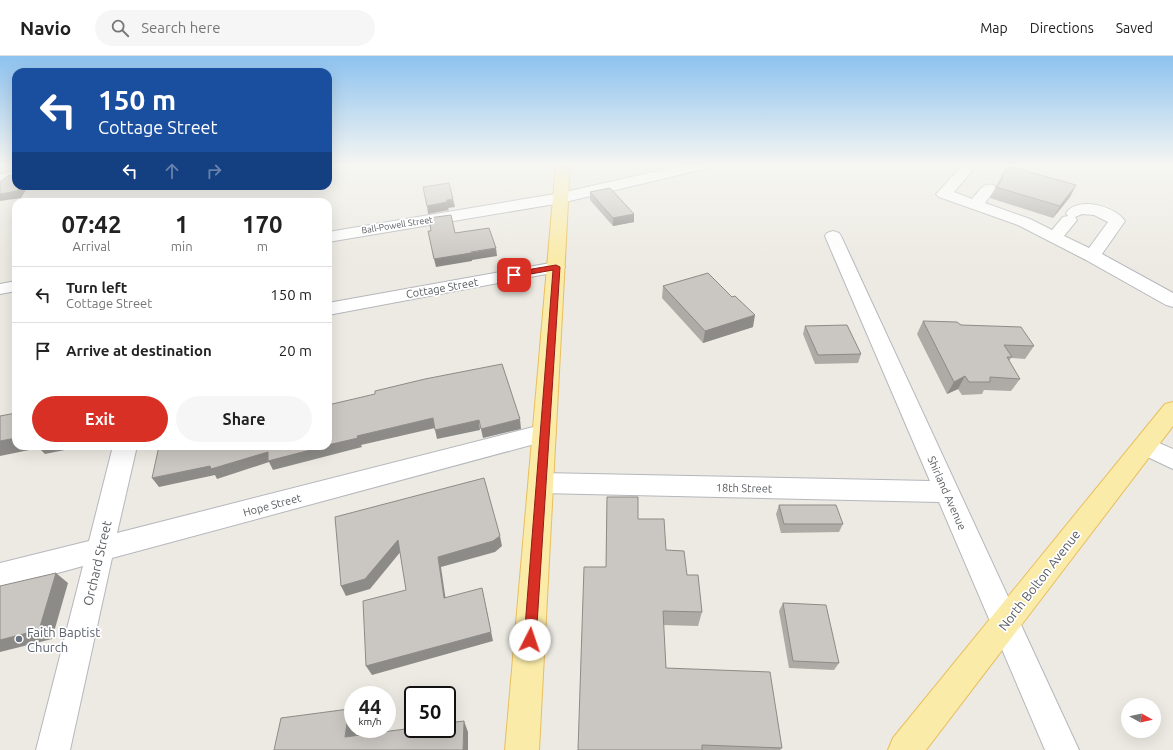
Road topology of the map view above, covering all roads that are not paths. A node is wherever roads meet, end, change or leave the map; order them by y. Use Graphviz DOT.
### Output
graph roads {
  1 [pos="568,196"];
  2 [pos="951,196"];
  3 [pos="982,196"];
  4 [pos="561,198"];
  5 [pos="975,205"];
  6 [pos="332,236"];
  7 [pos="833,236"];
  8 [pos="1054,238"];
  9 [pos="1092,256"];
  10 [pos="556,267"];
  11 [pos="12,287"];
  12 [pos="0,289"];
  13 [pos="1173,301"];
  14 [pos="332,308"];
  15 [pos="1173,410"];
  16 [pos="545,433"];
  17 [pos="1145,446"];
  18 [pos="125,450"];
  19 [pos="1173,460"];
  20 [pos="541,483"];
  21 [pos="946,492"];
  22 [pos="101,550"];
  23 [pos="0,576"];
  24 [pos="1006,623"];
  25 [pos="53,750"];
  26 [pos="522,750"];
  27 [pos="905,750"];
  28 [pos="1062,750"];
  1 -- 4 [label="street, Ball-Powell Street"];
  2 -- 5 [label="street"];
  3 -- 5 [label="street"];
  4 -- 6 [label="street, Ball-Powell Street"];
  4 -- 10 [label="main road"];
  5 -- 8 [label="street"];
  7 -- 21 [label="street, Shirland Avenue"];
  8 -- 9 [label="street"];
  8 -- 9 [label="street"];
  9 -- 13 [label="street"];
  10 -- 14 [label="street, Cottage Street"];
  10 -- 16 [label="main road"];
  11 -- 12 [label="street"];
  15 -- 17 [label="main road, North Bolton Avenue"];
  16 -- 20 [label="main road"];
  16 -- 22 [label="street, Hope Street"];
  17 -- 19 [label="street"];
  17 -- 24 [label="main road, North Bolton Avenue"];
  18 -- 22 [label="street, Orchard Street"];
  20 -- 21 [label="street, 18th Street"];
  20 -- 26 [label="main road"];
  21 -- 24 [label="street, Shirland Avenue"];
  22 -- 23 [label="street, Hope Street"];
  22 -- 25 [label="street, Orchard Street"];
  24 -- 27 [label="main road, North Bolton Avenue"];
  24 -- 28 [label="street, Shirland Avenue"];
}
